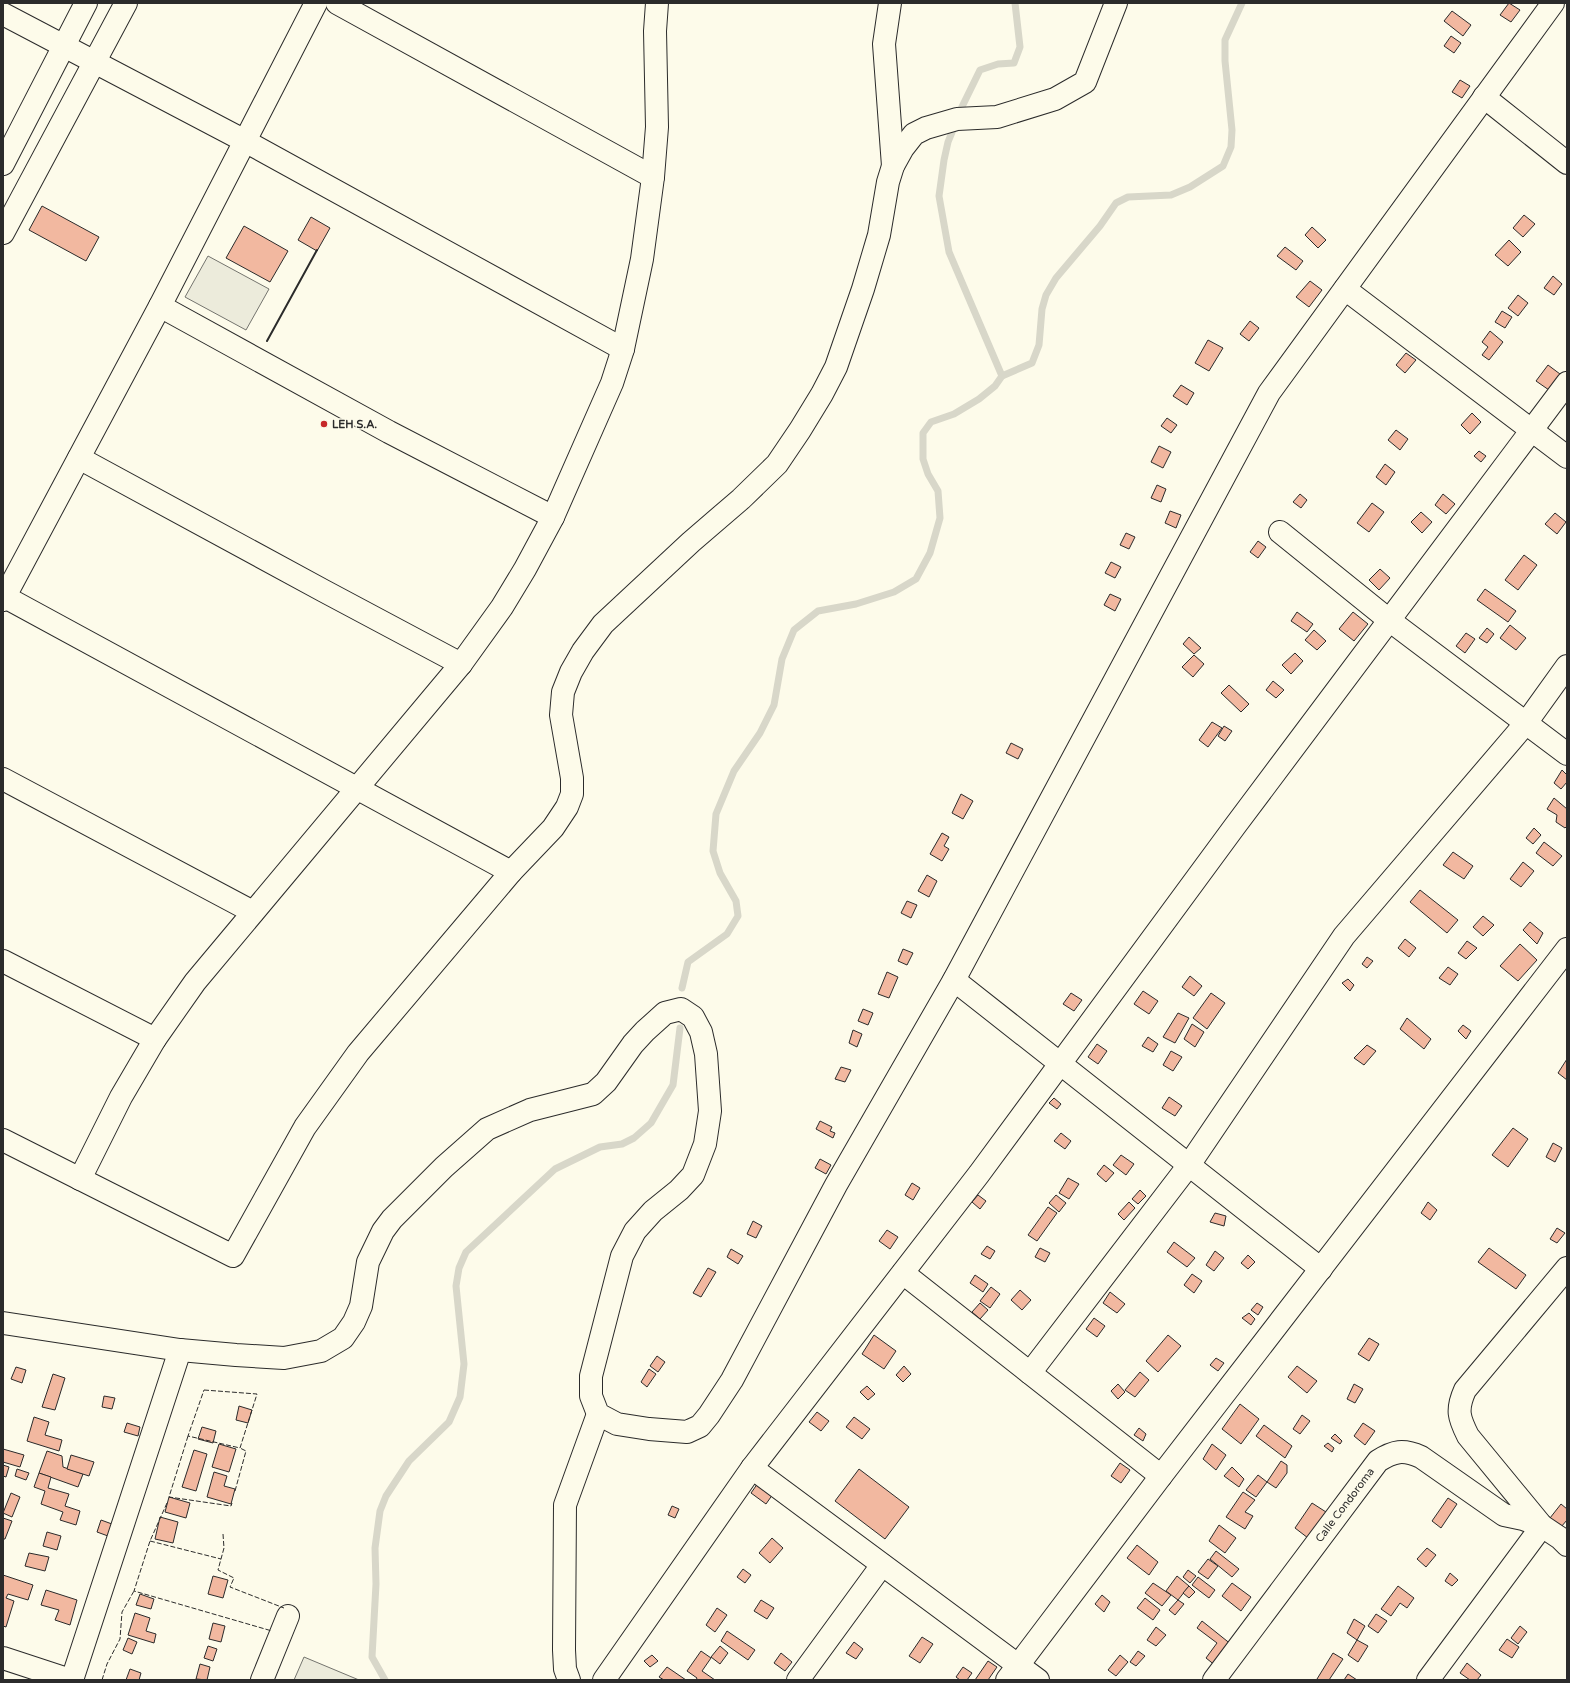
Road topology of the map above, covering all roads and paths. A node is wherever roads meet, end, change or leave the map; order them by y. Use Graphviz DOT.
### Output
graph roads {
  1 [pos="86,3"];
  2 [pos="126,3"];
  3 [pos="316,3"];
  4 [pos="337,3"];
  5 [pos="657,3"];
  6 [pos="890,3"];
  7 [pos="1116,3"];
  8 [pos="1552,3"];
  9 [pos="3,14"];
  10 [pos="64,46"];
  11 [pos="94,62"];
  12 [pos="1484,97"];
  13 [pos="245,142"];
  14 [pos="1567,163"];
  15 [pos="3,164"];
  16 [pos="893,166"];
  17 [pos="653,177"];
  18 [pos="3,233"];
  19 [pos="1345,289"];
  20 [pos="160,306"];
  21 [pos="624,349"];
  22 [pos="1567,383"];
  23 [pos="1532,429"];
  24 [pos="1567,457"];
  25 [pos="79,458"];
  26 [pos="553,517"];
  27 [pos="1280,532"];
  28 [pos="10,571"];
  29 [pos="4,599"];
  30 [pos="1389,620"];
  31 [pos="461,664"];
  32 [pos="1567,666"];
  33 [pos="1526,723"];
  34 [pos="1567,754"];
  35 [pos="3,779"];
  36 [pos="356,789"];
  37 [pos="511,872"];
  38 [pos="253,912"];
  39 [pos="1567,949"];
  40 [pos="3,960"];
  41 [pos="954,980"];
  42 [pos="155,1039"];
  43 [pos="1060,1064"];
  44 [pos="3,1140"];
  45 [pos="1189,1165"];
  46 [pos="80,1179"];
  47 [pos="1321,1269"];
  48 [pos="903,1273"];
  49 [pos="1564,1280"];
  50 [pos="3,1323"];
  51 [pos="180,1350"];
  52 [pos="1030,1373"];
  53 [pos="598,1414"];
  54 [pos="752,1468"];
  55 [pos="1161,1476"];
  56 [pos="1542,1526"];
  57 [pos="1567,1545"];
  58 [pos="882,1565"];
  59 [pos="288,1616"];
  60 [pos="3,1658"];
  61 [pos="1012,1673"];
  62 [pos="71,1680"];
  63 [pos="262,1680"];
  64 [pos="569,1680"];
  65 [pos="604,1680"];
  66 [pos="798,1680"];
  67 [pos="1038,1680"];
  68 [pos="1214,1680"];
  69 [pos="1428,1680"];
  1 -- 10 [label="street"];
  2 -- 11 [label="street"];
  3 -- 13 [label="street"];
  4 -- 17 [label="street"];
  5 -- 17 [label="street"];
  6 -- 16 [label="street"];
  7 -- 16 [label="street"];
  8 -- 12 [label="street"];
  9 -- 10 [label="street"];
  10 -- 11 [label="street"];
  10 -- 15 [label="street"];
  11 -- 13 [label="street"];
  11 -- 18 [label="street"];
  12 -- 14 [label="street"];
  12 -- 19 [label="street"];
  13 -- 20 [label="street"];
  13 -- 21 [label="street"];
  16 -- 37 [label="street"];
  17 -- 21 [label="street"];
  19 -- 23 [label="street"];
  19 -- 41 [label="street"];
  20 -- 25 [label="street"];
  20 -- 26 [label="street"];
  21 -- 26 [label="street"];
  22 -- 23 [label="street"];
  23 -- 24 [label="street"];
  23 -- 30 [label="street"];
  25 -- 28 [label="street"];
  25 -- 31 [label="street"];
  26 -- 31 [label="street"];
  27 -- 30 [label="street"];
  28 -- 29 [label="street"];
  29 -- 36 [label="street"];
  30 -- 33 [label="street"];
  30 -- 43 [label="street"];
  31 -- 36 [label="street"];
  32 -- 33 [label="street"];
  33 -- 34 [label="street"];
  33 -- 45 [label="street"];
  35 -- 38 [label="street"];
  36 -- 37 [label="street"];
  36 -- 38 [label="street"];
  37 -- 46 [label="street"];
  38 -- 42 [label="street"];
  39 -- 47 [label="street"];
  40 -- 42 [label="street"];
  41 -- 43 [label="street"];
  41 -- 53 [label="street"];
  42 -- 46 [label="street"];
  43 -- 45 [label="street"];
  43 -- 48 [label="street"];
  44 -- 46 [label="street"];
  45 -- 47 [label="street"];
  45 -- 52 [label="street"];
  47 -- 55 [label="street"];
  48 -- 52 [label="street"];
  48 -- 54 [label="street"];
  49 -- 56 [label="street"];
  50 -- 51 [label="street"];
  51 -- 53 [label="street"];
  51 -- 62 [label="street"];
  52 -- 55 [label="street"];
  53 -- 64 [label="street"];
  54 -- 58 [label="street"];
  54 -- 65 [label="street"];
  55 -- 61 [label="street"];
  56 -- 57 [label="street"];
  56 -- 68 [label="street, Calle Condoroma"];
  56 -- 69 [label="street"];
  58 -- 61 [label="street"];
  58 -- 66 [label="street"];
  59 -- 63 [label="street"];
  60 -- 62 [label="street"];
  61 -- 67 [label="street"];
}
